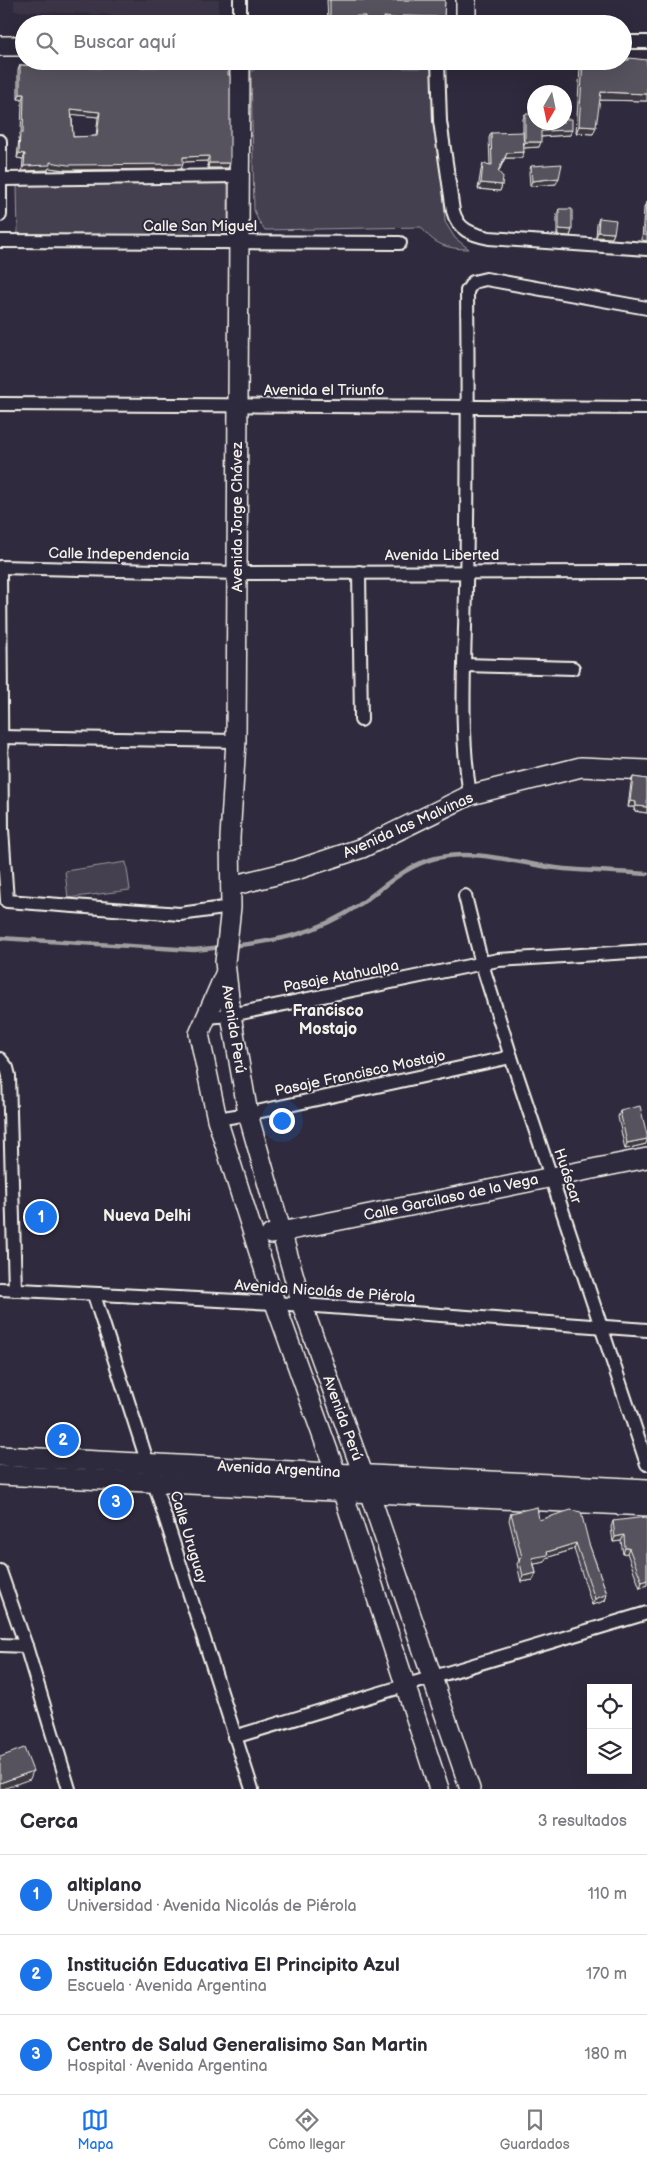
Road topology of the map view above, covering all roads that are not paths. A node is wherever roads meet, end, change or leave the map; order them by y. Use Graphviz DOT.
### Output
graph roads {
  1 [pos="240,0"];
  2 [pos="466,0"];
  3 [pos="240,15"];
  4 [pos="466,15"];
  5 [pos="632,42"];
  6 [pos="647,42"];
  7 [pos="0,46"];
  8 [pos="15,46"];
  9 [pos="240,70"];
  10 [pos="438,70"];
  11 [pos="0,141"];
  12 [pos="239,176"];
  13 [pos="2,179"];
  14 [pos="0,215"];
  15 [pos="0,240"];
  16 [pos="239,242"];
  17 [pos="400,244"];
  18 [pos="647,249"];
  19 [pos="647,308"];
  20 [pos="0,404"];
  21 [pos="238,406"];
  22 [pos="468,407"];
  23 [pos="647,408"];
  24 [pos="0,567"];
  25 [pos="467,571"];
  26 [pos="0,572"];
  27 [pos="237,572"];
  28 [pos="359,572"];
  29 [pos="647,572"];
  30 [pos="465,665"];
  31 [pos="573,668"];
  32 [pos="361,720"];
  33 [pos="0,737"];
  34 [pos="236,741"];
  35 [pos="647,770"];
  36 [pos="470,795"];
  37 [pos="1,830"];
  38 [pos="231,886"];
  39 [pos="465,896"];
  40 [pos="230,913"];
  41 [pos="647,951"];
  42 [pos="482,964"];
  43 [pos="226,967"];
  44 [pos="231,1015"];
  45 [pos="206,1017"];
  46 [pos="511,1057"];
  47 [pos="0,1059"];
  48 [pos="248,1114"];
  49 [pos="217,1119"];
  50 [pos="647,1158"];
  51 [pos="552,1177"];
  52 [pos="282,1232"];
  53 [pos="255,1237"];
  54 [pos="0,1289"];
  55 [pos="15,1290"];
  56 [pos="94,1294"];
  57 [pos="275,1303"];
  58 [pos="302,1305"];
  59 [pos="602,1328"];
  60 [pos="647,1330"];
  61 [pos="0,1456"];
  62 [pos="22,1457"];
  63 [pos="149,1463"];
  64 [pos="647,1464"];
  65 [pos="336,1472"];
  66 [pos="0,1474"];
  67 [pos="23,1476"];
  68 [pos="366,1482"];
  69 [pos="155,1483"];
  70 [pos="647,1489"];
  71 [pos="342,1490"];
  72 [pos="647,1506"];
  73 [pos="0,1571"];
  74 [pos="647,1613"];
  75 [pos="0,1645"];
  76 [pos="26,1646"];
  77 [pos="432,1678"];
  78 [pos="404,1686"];
  79 [pos="234,1737"];
  80 [pos="69,1789"];
  81 [pos="252,1789"];
  82 [pos="439,1789"];
  83 [pos="470,1789"];
  1 -- 3 [label="street"];
  2 -- 4 [label="street"];
  5 -- 6 [label="street"];
  7 -- 8 [label="street"];
  9 -- 12 [label="street, Avenida Jorge Chávez"];
  10 -- 18 [label="street"];
  11 -- 13 [label="street"];
  12 -- 13 [label="street"];
  12 -- 16 [label="street, Avenida Jorge Chávez"];
  13 -- 14 [label="street"];
  15 -- 16 [label="street, Calle San Miguel"];
  16 -- 17 [label="street, Calle San Miguel"];
  16 -- 21 [label="street, Avenida Jorge Chávez"];
  19 -- 22 [label="street"];
  20 -- 21 [label="street, Avenida el Triunfo"];
  21 -- 22 [label="street, Avenida el Triunfo"];
  21 -- 27 [label="street, Avenida Jorge Chávez"];
  22 -- 23 [label="street, Avenida el Triunfo"];
  22 -- 25 [label="street"];
  24 -- 27 [label="street, Calle Independencia"];
  25 -- 28 [label="street, Avenida Liberted"];
  25 -- 29 [label="street, Avenida Liberted"];
  25 -- 30 [label="street"];
  26 -- 33 [label="street"];
  27 -- 28 [label="street, Avenida Liberted"];
  27 -- 34 [label="street, Avenida Jorge Chávez"];
  28 -- 32 [label="street"];
  30 -- 31 [label="street"];
  30 -- 36 [label="street"];
  33 -- 34 [label="street"];
  33 -- 37 [label="street"];
  34 -- 38 [label="street, Avenida Jorge Chávez"];
  35 -- 36 [label="street, Avenida las Malvinas"];
  36 -- 38 [label="street, Avenida las Malvinas"];
  37 -- 40 [label="street"];
  38 -- 40 [label="street, Avenida Jorge Chávez"];
  39 -- 42 [label="street, Huáscar"];
  40 -- 43 [label="street, Avenida Jorge Chávez"];
  41 -- 42 [label="street, Pasaje Atahualpa"];
  42 -- 44 [label="street, Pasaje Atahualpa"];
  42 -- 46 [label="street, Huáscar"];
  43 -- 44 [label="street, Avenida Perú"];
  43 -- 45 [label="street, Avenida Perú"];
  44 -- 45 [label="street, Pasaje Atahualpa"];
  44 -- 48 [label="street, Avenida Perú"];
  45 -- 49 [label="street, Avenida Perú"];
  46 -- 48 [label="street, Pasaje Francisco Mostajo"];
  46 -- 51 [label="street, Huáscar"];
  47 -- 55 [label="street"];
  48 -- 49 [label="street, Pasaje Francisco Mostajo"];
  48 -- 52 [label="street, Avenida Perú"];
  49 -- 53 [label="street, Avenida Perú"];
  50 -- 51 [label="street, Calle Garcilaso de la Vega"];
  51 -- 52 [label="street, Calle Garcilaso de la Vega"];
  51 -- 59 [label="street, Huáscar"];
  52 -- 53 [label="street, Calle Garcilaso de la Vega"];
  52 -- 58 [label="street, Avenida Perú"];
  53 -- 57 [label="street, Avenida Perú"];
  54 -- 55 [label="street, Avenida Nicolás de Piérola"];
  55 -- 56 [label="street, Avenida Nicolás de Piérola"];
  56 -- 57 [label="street, Avenida Nicolás de Piérola"];
  56 -- 63 [label="street, Calle Uruguay"];
  57 -- 58 [label="street, Avenida Nicolás de Piérola"];
  57 -- 65 [label="street, Avenida Perú"];
  58 -- 59 [label="street, Avenida Nicolás de Piérola"];
  58 -- 68 [label="street, Avenida Perú"];
  59 -- 60 [label="street, Avenida Nicolás de Piérola"];
  59 -- 64 [label="street, Huáscar"];
  61 -- 62 [label="street, Avenida Argentina"];
  62 -- 63 [label="street, Avenida Argentina"];
  62 -- 67 [label="street"];
  63 -- 65 [label="street, Avenida Argentina"];
  63 -- 69 [label="street, Calle Uruguay"];
  65 -- 68 [label="street, Avenida Argentina"];
  65 -- 71 [label="street, Avenida Perú"];
  66 -- 67 [label="street, Avenida Argentina"];
  67 -- 69 [label="street, Avenida Argentina"];
  68 -- 70 [label="street, Avenida Argentina"];
  68 -- 71 [label="street, Avenida Argentina"];
  68 -- 72 [label="street, Avenida Argentina"];
  68 -- 77 [label="street, Avenida Perú"];
  69 -- 71 [label="street, Avenida Argentina"];
  69 -- 79 [label="street, Calle Uruguay"];
  71 -- 78 [label="street, Avenida Perú"];
  73 -- 76 [label="street"];
  74 -- 77 [label="street"];
  75 -- 76 [label="street"];
  76 -- 80 [label="street"];
  77 -- 78 [label="street"];
  77 -- 83 [label="street, Avenida Perú"];
  78 -- 79 [label="street"];
  78 -- 82 [label="street, Avenida Perú"];
  79 -- 81 [label="street, Calle Uruguay"];
}
